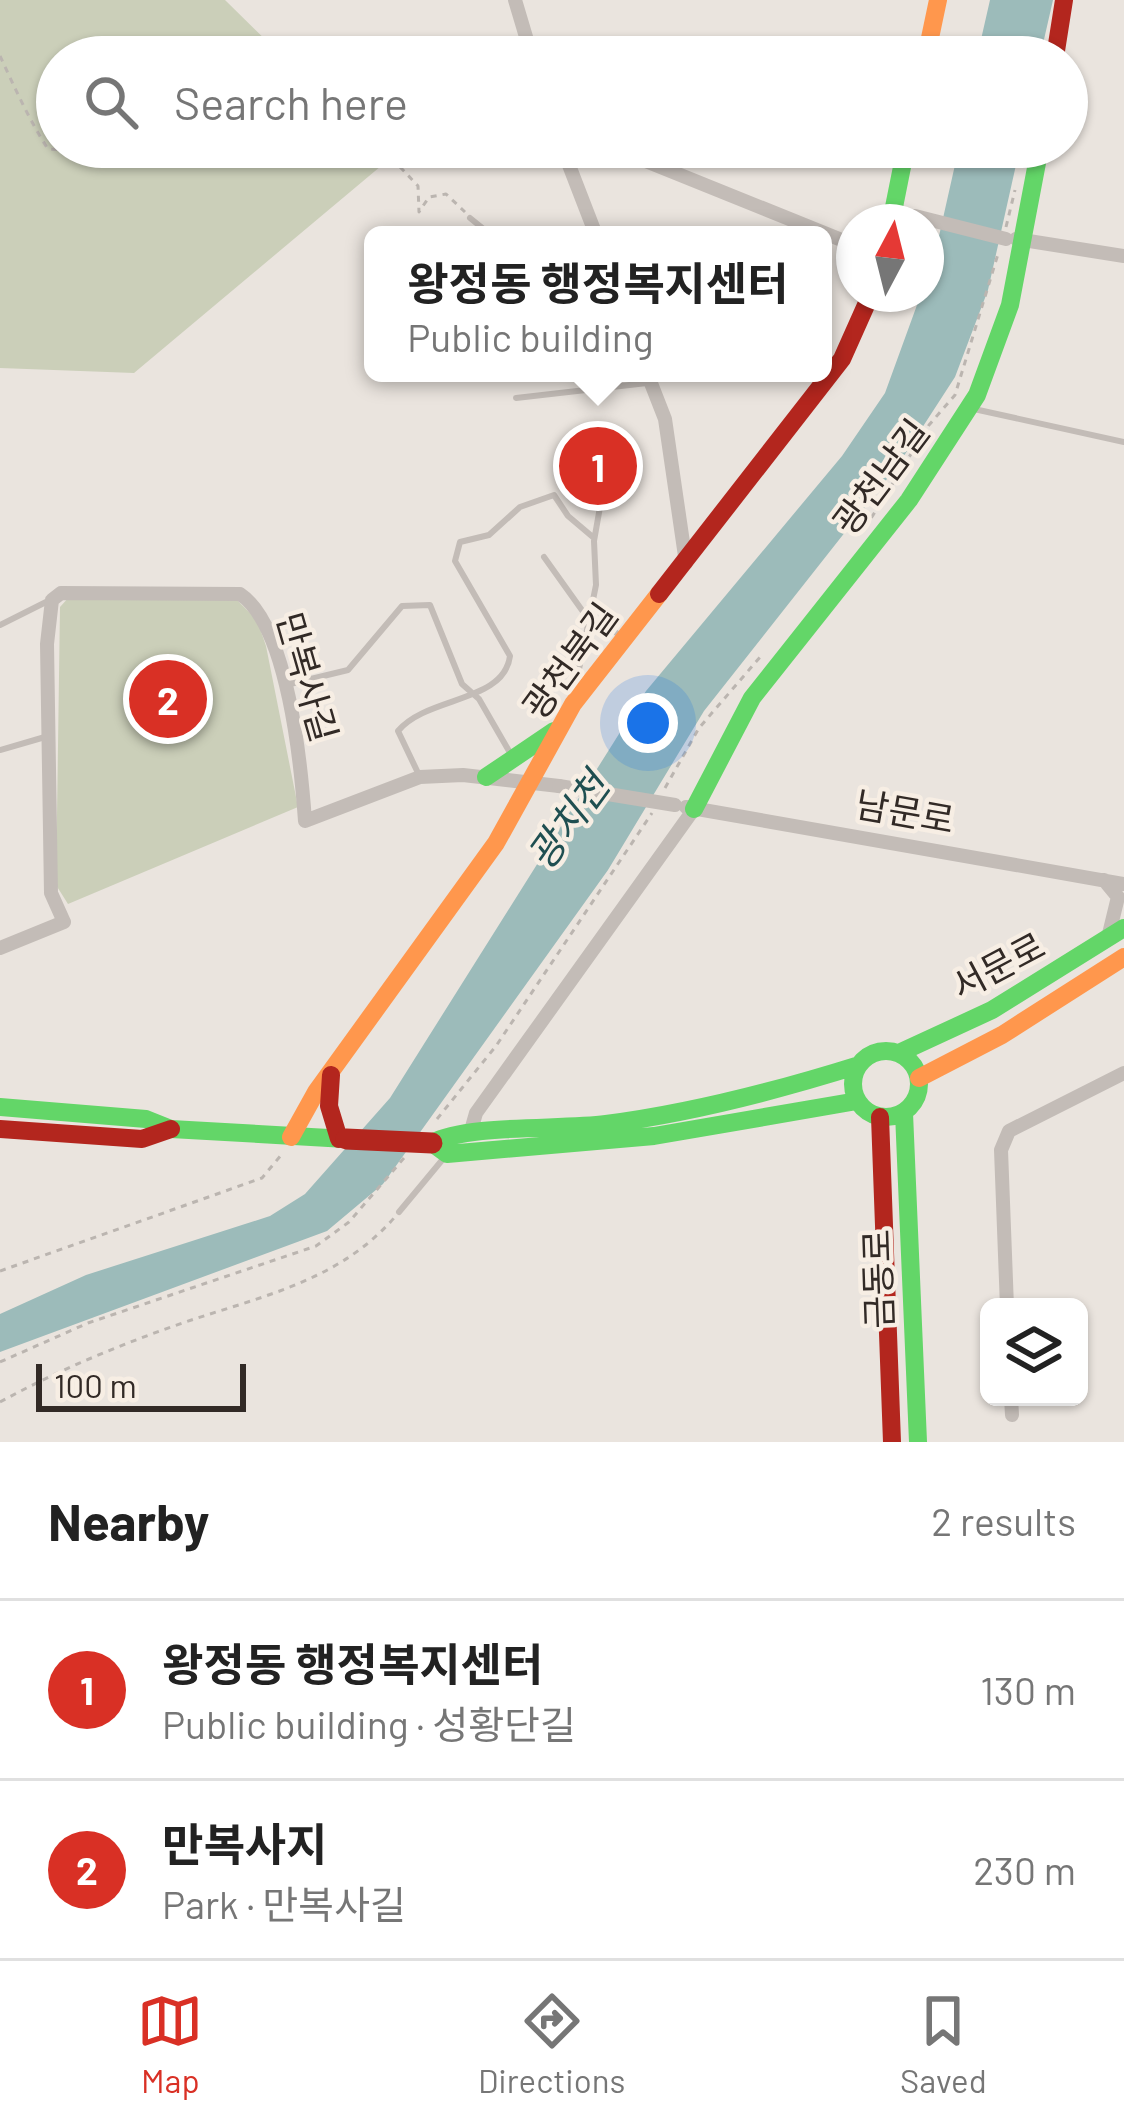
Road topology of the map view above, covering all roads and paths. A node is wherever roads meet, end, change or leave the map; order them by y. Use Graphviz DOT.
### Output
graph roads {
  1 [pos="515,0"];
  2 [pos="938,0"];
  3 [pos="1064,0"];
  4 [pos="526,36"];
  5 [pos="930,36"];
  6 [pos="1058,36"];
  7 [pos="0,56"];
  8 [pos="36,130"];
  9 [pos="401,168"];
  10 [pos="570,168"];
  11 [pos="663,168"];
  12 [pos="904,168"];
  13 [pos="1034,168"];
  14 [pos="1016,186"];
  15 [pos="900,204"];
  16 [pos="470,218"];
  17 [pos="944,225"];
  18 [pos="480,226"];
  19 [pos="593,226"];
  20 [pos="807,226"];
  21 [pos="1015,239"];
  22 [pos="1124,256"];
  23 [pos="863,312"];
  24 [pos="832,372"];
  25 [pos="622,382"];
  26 [pos="650,382"];
  27 [pos="824,382"];
  28 [pos="516,398"];
  29 [pos="970,408"];
  30 [pos="1124,442"];
  31 [pos="634,449"];
  32 [pos="594,538"];
  33 [pos="856,542"];
  34 [pos="544,557"];
  35 [pos="686,563"];
  36 [pos="57,596"];
  37 [pos="587,615"];
  38 [pos="0,625"];
  39 [pos="626,639"];
  40 [pos="767,649"];
  41 [pos="283,686"];
  42 [pos="471,694"];
  43 [pos="573,704"];
  44 [pos="558,728"];
  45 [pos="48,736"];
  46 [pos="0,750"];
  47 [pos="515,761"];
  48 [pos="420,777"];
  49 [pos="486,777"];
  50 [pos="530,782"];
  51 [pos="685,807"];
  52 [pos="1104,880"];
  53 [pos="1124,884"];
  54 [pos="1124,928"];
  55 [pos="1104,942"];
  56 [pos="0,948"];
  57 [pos="1124,957"];
  58 [pos="898,1053"];
  59 [pos="859,1065"];
  60 [pos="1124,1073"];
  61 [pos="332,1076"];
  62 [pos="919,1078"];
  63 [pos="857,1101"];
  64 [pos="0,1107"];
  65 [pos="904,1113"];
  66 [pos="880,1118"];
  67 [pos="650,1128"];
  68 [pos="0,1129"];
  69 [pos="171,1130"];
  70 [pos="470,1134"];
  71 [pos="291,1137"];
  72 [pos="342,1139"];
  73 [pos="429,1145"];
  74 [pos="399,1212"];
  75 [pos="0,1271"];
  76 [pos="1007,1298"];
  77 [pos="0,1362"];
  78 [pos="0,1402"];
  79 [pos="1012,1406"];
  80 [pos="1012,1415"];
  81 [pos="892,1442"];
  82 [pos="918,1442"];
  1 -- 4 [label="street"];
  2 -- 5 [label="street"];
  3 -- 6 [label="street"];
  7 -- 8 [label="path"];
  9 -- 16 [label="path"];
  10 -- 19 [label="street"];
  11 -- 20 [label="street"];
  12 -- 15 [label="street"];
  13 -- 21 [label="street, 광천남길"];
  14 -- 33 [label="path"];
  16 -- 18 [label="lane"];
  17 -- 21 [label="street, bridge"];
  21 -- 22 [label="street"];
  21 -- 29 [label="street, 광천남길"];
  23 -- 24 [label="street, 광천북길"];
  25 -- 28 [label="lane"];
  26 -- 35 [label="street"];
  27 -- 35 [label="street, 광천북길"];
  29 -- 30 [label="lane"];
  29 -- 51 [label="street, 광천남길"];
  31 -- 32 [label="lane"];
  32 -- 37 [label="lane"];
  32 -- 42 [label="lane"];
  34 -- 37 [label="lane"];
  35 -- 39 [label="street, 광천북길"];
  36 -- 38 [label="lane"];
  36 -- 41 [label="street, 만복사길"];
  36 -- 45 [label="street"];
  37 -- 39 [label="lane"];
  37 -- 43 [label="lane"];
  39 -- 43 [label="street, 광천북길"];
  40 -- 73 [label="path"];
  41 -- 42 [label="lane"];
  41 -- 48 [label="street, 만복사길"];
  42 -- 47 [label="lane"];
  42 -- 48 [label="lane"];
  43 -- 44 [label="street, 광천북길"];
  44 -- 47 [label="street"];
  44 -- 50 [label="street, 광천북길"];
  45 -- 46 [label="lane"];
  45 -- 56 [label="street"];
  47 -- 49 [label="street"];
  48 -- 49 [label="street"];
  49 -- 50 [label="street"];
  50 -- 51 [label="street, 남문로, bridge"];
  50 -- 61 [label="street, 광천북길"];
  51 -- 52 [label="street, 남문로"];
  51 -- 70 [label="street"];
  52 -- 53 [label="street, 남문로"];
  52 -- 55 [label="street"];
  54 -- 55 [label="street, 서문로"];
  55 -- 58 [label="street, 서문로"];
  57 -- 62 [label="street, 서문로"];
  58 -- 59 [label="street"];
  58 -- 62 [label="street"];
  59 -- 63 [label="street"];
  59 -- 67 [label="street"];
  60 -- 76 [label="street"];
  61 -- 71 [label="street, 광천북길"];
  61 -- 72 [label="street"];
  62 -- 65 [label="street, 금동로"];
  63 -- 66 [label="street"];
  63 -- 67 [label="street"];
  64 -- 69 [label="street"];
  65 -- 66 [label="street"];
  65 -- 82 [label="street, 금동로"];
  66 -- 81 [label="street, 금동로"];
  67 -- 70 [label="street"];
  67 -- 73 [label="street"];
  68 -- 69 [label="street"];
  69 -- 71 [label="street"];
  70 -- 73 [label="street"];
  71 -- 72 [label="street"];
  71 -- 75 [label="path"];
  72 -- 73 [label="street, bridge"];
  73 -- 74 [label="lane"];
  73 -- 77 [label="path"];
  74 -- 78 [label="path"];
  79 -- 80 [label="street"];
}
